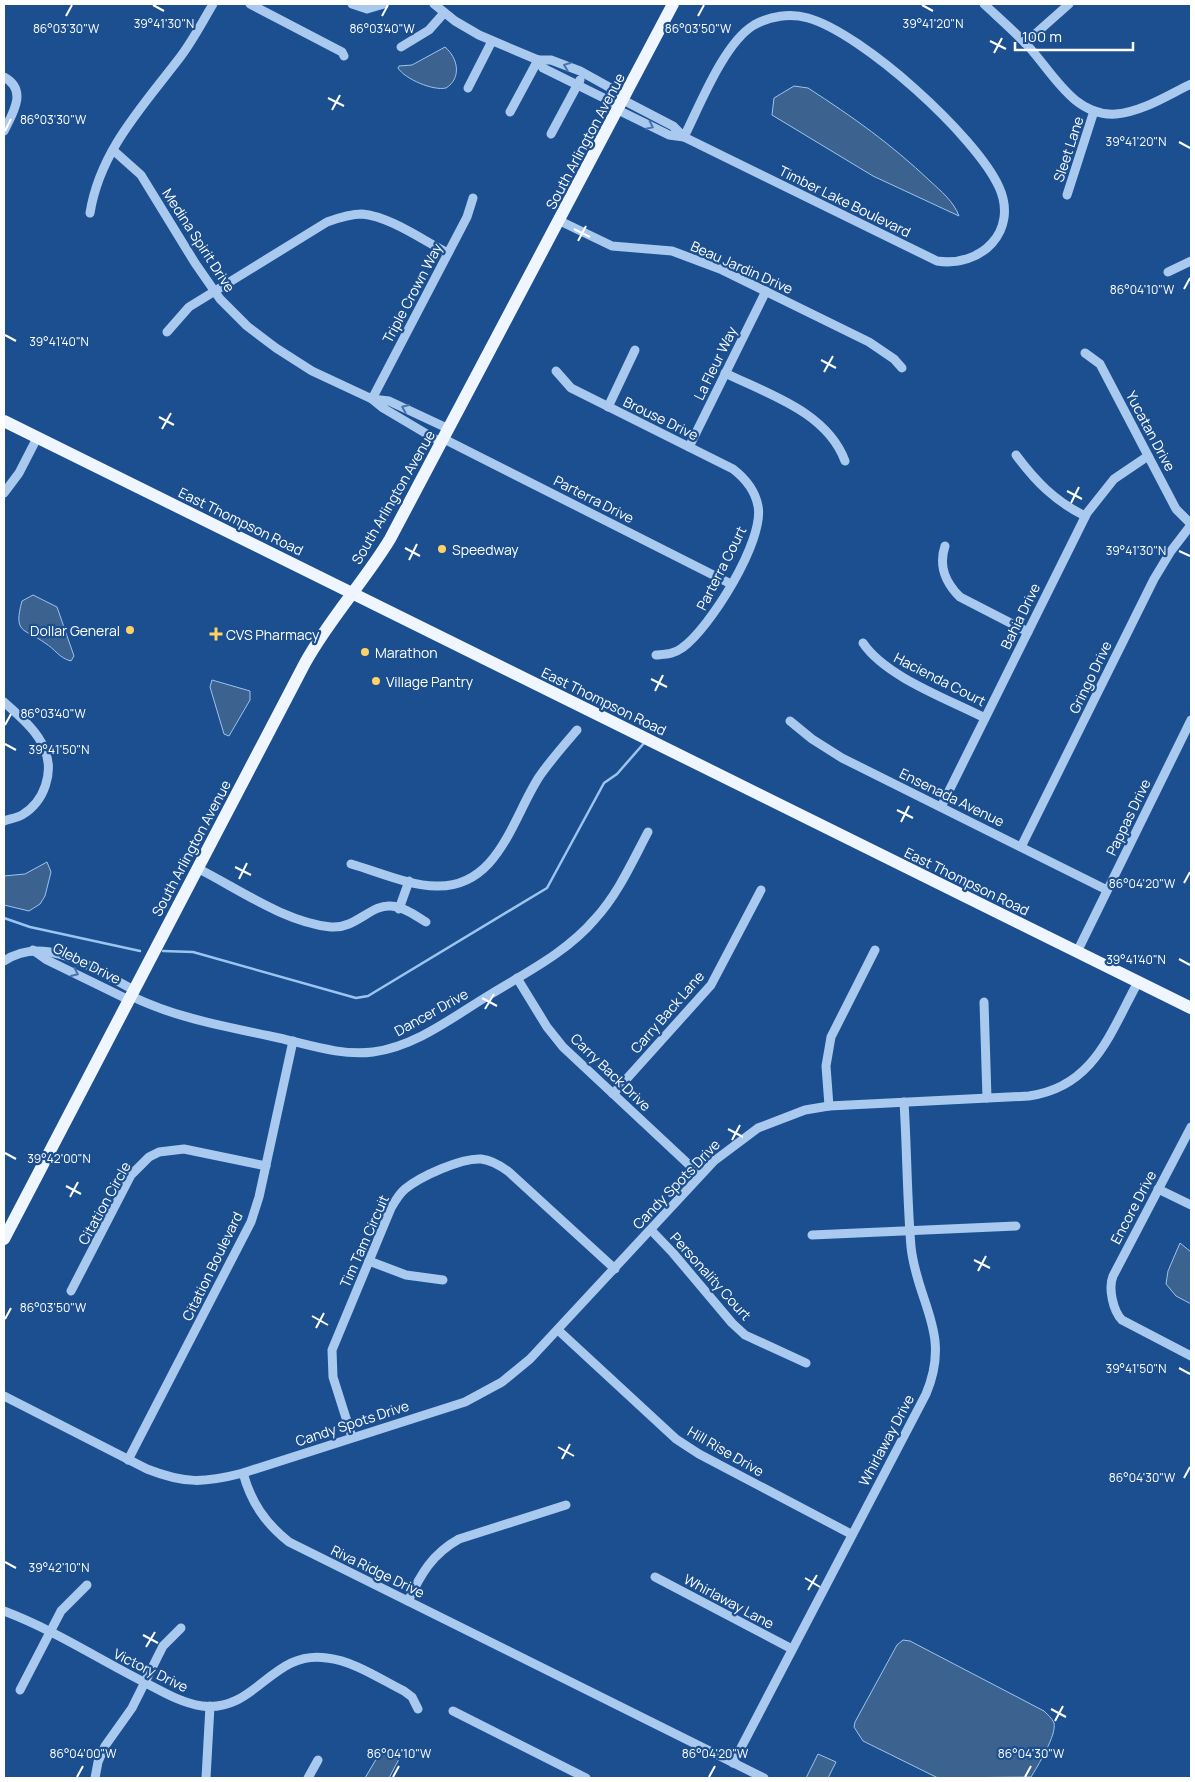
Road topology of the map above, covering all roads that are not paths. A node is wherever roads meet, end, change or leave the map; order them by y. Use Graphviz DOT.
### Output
graph roads {
  1 [pos="213,4"];
  2 [pos="250,4"];
  3 [pos="352,4"];
  4 [pos="384,4"];
  5 [pos="434,4"];
  6 [pos="673,4"];
  7 [pos="984,4"];
  8 [pos="1069,4"];
  9 [pos="444,13"];
  10 [pos="492,41"];
  11 [pos="1025,43"];
  12 [pos="401,47"];
  13 [pos="344,56"];
  14 [pos="538,60"];
  15 [pos="584,73"];
  16 [pos="4,77"];
  17 [pos="578,84"];
  18 [pos="1191,84"];
  19 [pos="468,88"];
  20 [pos="622,103"];
  21 [pos="1094,111"];
  22 [pos="510,112"];
  23 [pos="4,130"];
  24 [pos="551,134"];
  25 [pos="684,137"];
  26 [pos="113,150"];
  27 [pos="1067,195"];
  28 [pos="473,198"];
  29 [pos="90,213"];
  30 [pos="560,221"];
  31 [pos="448,253"];
  32 [pos="1191,261"];
  33 [pos="1168,272"];
  34 [pos="215,291"];
  35 [pos="766,291"];
  36 [pos="167,332"];
  37 [pos="635,350"];
  38 [pos="1085,353"];
  39 [pos="902,368"];
  40 [pos="556,371"];
  41 [pos="726,373"];
  42 [pos="372,399"];
  43 [pos="608,407"];
  44 [pos="4,421"];
  45 [pos="445,437"];
  46 [pos="37,438"];
  47 [pos="688,447"];
  48 [pos="1016,455"];
  49 [pos="1148,456"];
  50 [pos="845,461"];
  51 [pos="753,492"];
  52 [pos="4,494"];
  53 [pos="1086,516"];
  54 [pos="1191,525"];
  55 [pos="945,546"];
  56 [pos="731,584"];
  57 [pos="353,593"];
  58 [pos="1028,632"];
  59 [pos="863,643"];
  60 [pos="656,654"];
  61 [pos="4,702"];
  62 [pos="985,718"];
  63 [pos="1191,720"];
  64 [pos="790,721"];
  65 [pos="577,730"];
  66 [pos="941,807"];
  67 [pos="4,821"];
  68 [pos="648,832"];
  69 [pos="1021,847"];
  70 [pos="351,864"];
  71 [pos="197,868"];
  72 [pos="409,881"];
  73 [pos="761,890"];
  74 [pos="1107,890"];
  75 [pos="399,909"];
  76 [pos="426,922"];
  77 [pos="875,950"];
  78 [pos="1076,952"];
  79 [pos="4,960"];
  80 [pos="517,978"];
  81 [pos="1138,982"];
  82 [pos="131,995"];
  83 [pos="984,1002"];
  84 [pos="1191,1008"];
  85 [pos="293,1042"];
  86 [pos="613,1094"];
  87 [pos="987,1098"];
  88 [pos="904,1102"];
  89 [pos="829,1106"];
  90 [pos="1191,1127"];
  91 [pos="266,1166"];
  92 [pos="700,1175"];
  93 [pos="1158,1190"];
  94 [pos="1191,1205"];
  95 [pos="1016,1226"];
  96 [pos="650,1230"];
  97 [pos="911,1230"];
  98 [pos="812,1235"];
  99 [pos="4,1239"];
  100 [pos="369,1261"];
  101 [pos="614,1269"];
  102 [pos="443,1280"];
  103 [pos="72,1291"];
  104 [pos="558,1330"];
  105 [pos="1191,1356"];
  106 [pos="806,1364"];
  107 [pos="4,1396"];
  108 [pos="352,1437"];
  109 [pos="128,1460"];
  110 [pos="243,1473"];
  111 [pos="566,1505"];
  112 [pos="851,1534"];
  113 [pos="654,1577"];
  114 [pos="87,1585"];
  115 [pos="408,1601"];
  116 [pos="4,1611"];
  117 [pos="181,1628"];
  118 [pos="51,1630"];
  119 [pos="792,1649"];
  120 [pos="145,1683"];
  121 [pos="20,1690"];
  122 [pos="210,1706"];
  123 [pos="418,1709"];
  124 [pos="452,1711"];
  125 [pos="318,1760"];
  126 [pos="733,1762"];
  127 [pos="95,1778"];
  128 [pos="206,1778"];
  129 [pos="308,1778"];
  130 [pos="586,1778"];
  131 [pos="764,1778"];
  1 -- 26 [label="street"];
  2 -- 13 [label="street"];
  3 -- 4 [label="street"];
  5 -- 9 [label="street"];
  6 -- 20 [label="main road, South Arlington Avenue"];
  7 -- 11 [label="street"];
  8 -- 11 [label="street"];
  9 -- 10 [label="street"];
  9 -- 12 [label="street"];
  10 -- 14 [label="street"];
  10 -- 19 [label="street"];
  11 -- 21 [label="street"];
  15 -- 14 [label="street, Timber Lake Boulevard, one-way"];
  14 -- 17 [label="street, Timber Lake Boulevard"];
  14 -- 22 [label="street"];
  15 -- 17 [label="street"];
  15 -- 20 [label="street, Timber Lake Boulevard"];
  16 -- 23 [label="street"];
  17 -- 20 [label="street, Timber Lake Boulevard"];
  17 -- 24 [label="street"];
  18 -- 21 [label="street"];
  20 -- 25 [label="street, Timber Lake Boulevard"];
  20 -- 30 [label="main road, South Arlington Avenue"];
  21 -- 27 [label="street, Sleet Lane"];
  25 -- 25 [label="street, Timber Lake Boulevard"];
  26 -- 29 [label="street"];
  26 -- 34 [label="street, Medina Spirit Drive"];
  28 -- 31 [label="street, Triple Crown Way"];
  30 -- 35 [label="street, Beau Jardin Drive"];
  30 -- 45 [label="main road, South Arlington Avenue"];
  31 -- 34 [label="street"];
  31 -- 42 [label="street, Triple Crown Way"];
  32 -- 33 [label="street"];
  34 -- 36 [label="street"];
  34 -- 42 [label="street, Medina Spirit Drive"];
  35 -- 39 [label="street, Beau Jardin Drive"];
  35 -- 41 [label="street, La Fleur Way"];
  37 -- 43 [label="street"];
  38 -- 49 [label="street, Yucatan Drive"];
  40 -- 43 [label="street, Brouse Drive"];
  41 -- 47 [label="street, La Fleur Way"];
  41 -- 50 [label="street"];
  42 -- 45 [label="street, Medina Spirit Drive"];
  45 -- 42 [label="street, Medina Spirit Drive, one-way"];
  43 -- 47 [label="street, Brouse Drive"];
  44 -- 46 [label="main road, East Thompson Road"];
  45 -- 56 [label="street, Parterra Drive"];
  45 -- 57 [label="main road, South Arlington Avenue"];
  46 -- 52 [label="street"];
  46 -- 57 [label="main road, East Thompson Road"];
  47 -- 51 [label="street, Brouse Drive"];
  48 -- 53 [label="street"];
  49 -- 53 [label="street, Bahia Drive"];
  49 -- 54 [label="street, Yucatan Drive"];
  51 -- 56 [label="street, Parterra Court"];
  53 -- 58 [label="street, Bahia Drive"];
  54 -- 69 [label="street, Gringo Drive"];
  55 -- 58 [label="street"];
  56 -- 60 [label="street, Parterra Court"];
  57 -- 71 [label="main road, South Arlington Avenue"];
  57 -- 78 [label="main road, East Thompson Road"];
  58 -- 62 [label="street, Bahia Drive"];
  59 -- 62 [label="street, Hacienda Court"];
  61 -- 67 [label="street"];
  62 -- 66 [label="street, Bahia Drive"];
  63 -- 74 [label="street, Pappas Drive"];
  64 -- 66 [label="street, Ensenada Avenue"];
  65 -- 72 [label="street"];
  66 -- 69 [label="street, Ensenada Avenue"];
  68 -- 80 [label="street, Dancer Drive"];
  69 -- 74 [label="street, Ensenada Avenue"];
  70 -- 72 [label="street"];
  71 -- 75 [label="street"];
  71 -- 82 [label="main road, South Arlington Avenue"];
  72 -- 75 [label="street"];
  73 -- 86 [label="street, Carry Back Lane"];
  74 -- 78 [label="street, Pappas Drive"];
  75 -- 76 [label="street"];
  77 -- 89 [label="street"];
  78 -- 81 [label="main road, East Thompson Road"];
  79 -- 82 [label="street, Glebe Drive"];
  80 -- 85 [label="street, Dancer Drive"];
  80 -- 86 [label="street, Carry Back Drive"];
  81 -- 84 [label="main road, East Thompson Road"];
  81 -- 87 [label="street, Candy Spots Drive"];
  82 -- 85 [label="street, Dancer Drive"];
  82 -- 99 [label="main road, South Arlington Avenue"];
  83 -- 87 [label="street"];
  85 -- 91 [label="street, Citation Boulevard"];
  86 -- 92 [label="street, Carry Back Drive"];
  87 -- 88 [label="street, Candy Spots Drive"];
  88 -- 89 [label="street, Candy Spots Drive"];
  88 -- 97 [label="street, Whirlaway Drive"];
  89 -- 92 [label="street, Candy Spots Drive"];
  90 -- 93 [label="street, Encore Drive"];
  91 -- 103 [label="street, Citation Circle"];
  91 -- 109 [label="street, Citation Boulevard"];
  92 -- 96 [label="street, Candy Spots Drive"];
  93 -- 94 [label="street"];
  93 -- 105 [label="street, Encore Drive"];
  95 -- 97 [label="street"];
  96 -- 101 [label="street, Candy Spots Drive"];
  96 -- 106 [label="street, Personality Court"];
  97 -- 98 [label="street"];
  97 -- 112 [label="street, Whirlaway Drive"];
  100 -- 101 [label="street, Tim Tam Circuit"];
  100 -- 102 [label="street"];
  100 -- 108 [label="street, Tim Tam Circuit"];
  101 -- 104 [label="street, Candy Spots Drive"];
  104 -- 108 [label="street, Candy Spots Drive"];
  104 -- 112 [label="street, Hill Rise Drive"];
  107 -- 109 [label="street"];
  108 -- 110 [label="street, Candy Spots Drive"];
  109 -- 110 [label="street"];
  110 -- 115 [label="street, Riva Ridge Drive"];
  111 -- 115 [label="street"];
  112 -- 119 [label="street, Whirlaway Drive"];
  113 -- 119 [label="street, Whirlaway Lane"];
  114 -- 118 [label="street"];
  115 -- 126 [label="street, Riva Ridge Drive"];
  116 -- 118 [label="street, Victory Drive"];
  117 -- 120 [label="street"];
  118 -- 120 [label="street, Victory Drive"];
  118 -- 121 [label="street"];
  119 -- 126 [label="street, Whirlaway Drive"];
  120 -- 122 [label="street, Victory Drive"];
  120 -- 127 [label="street"];
  122 -- 123 [label="street, Victory Drive"];
  122 -- 128 [label="street"];
  124 -- 130 [label="street"];
  125 -- 129 [label="street"];
  126 -- 131 [label="street, Riva Ridge Drive"];
}
